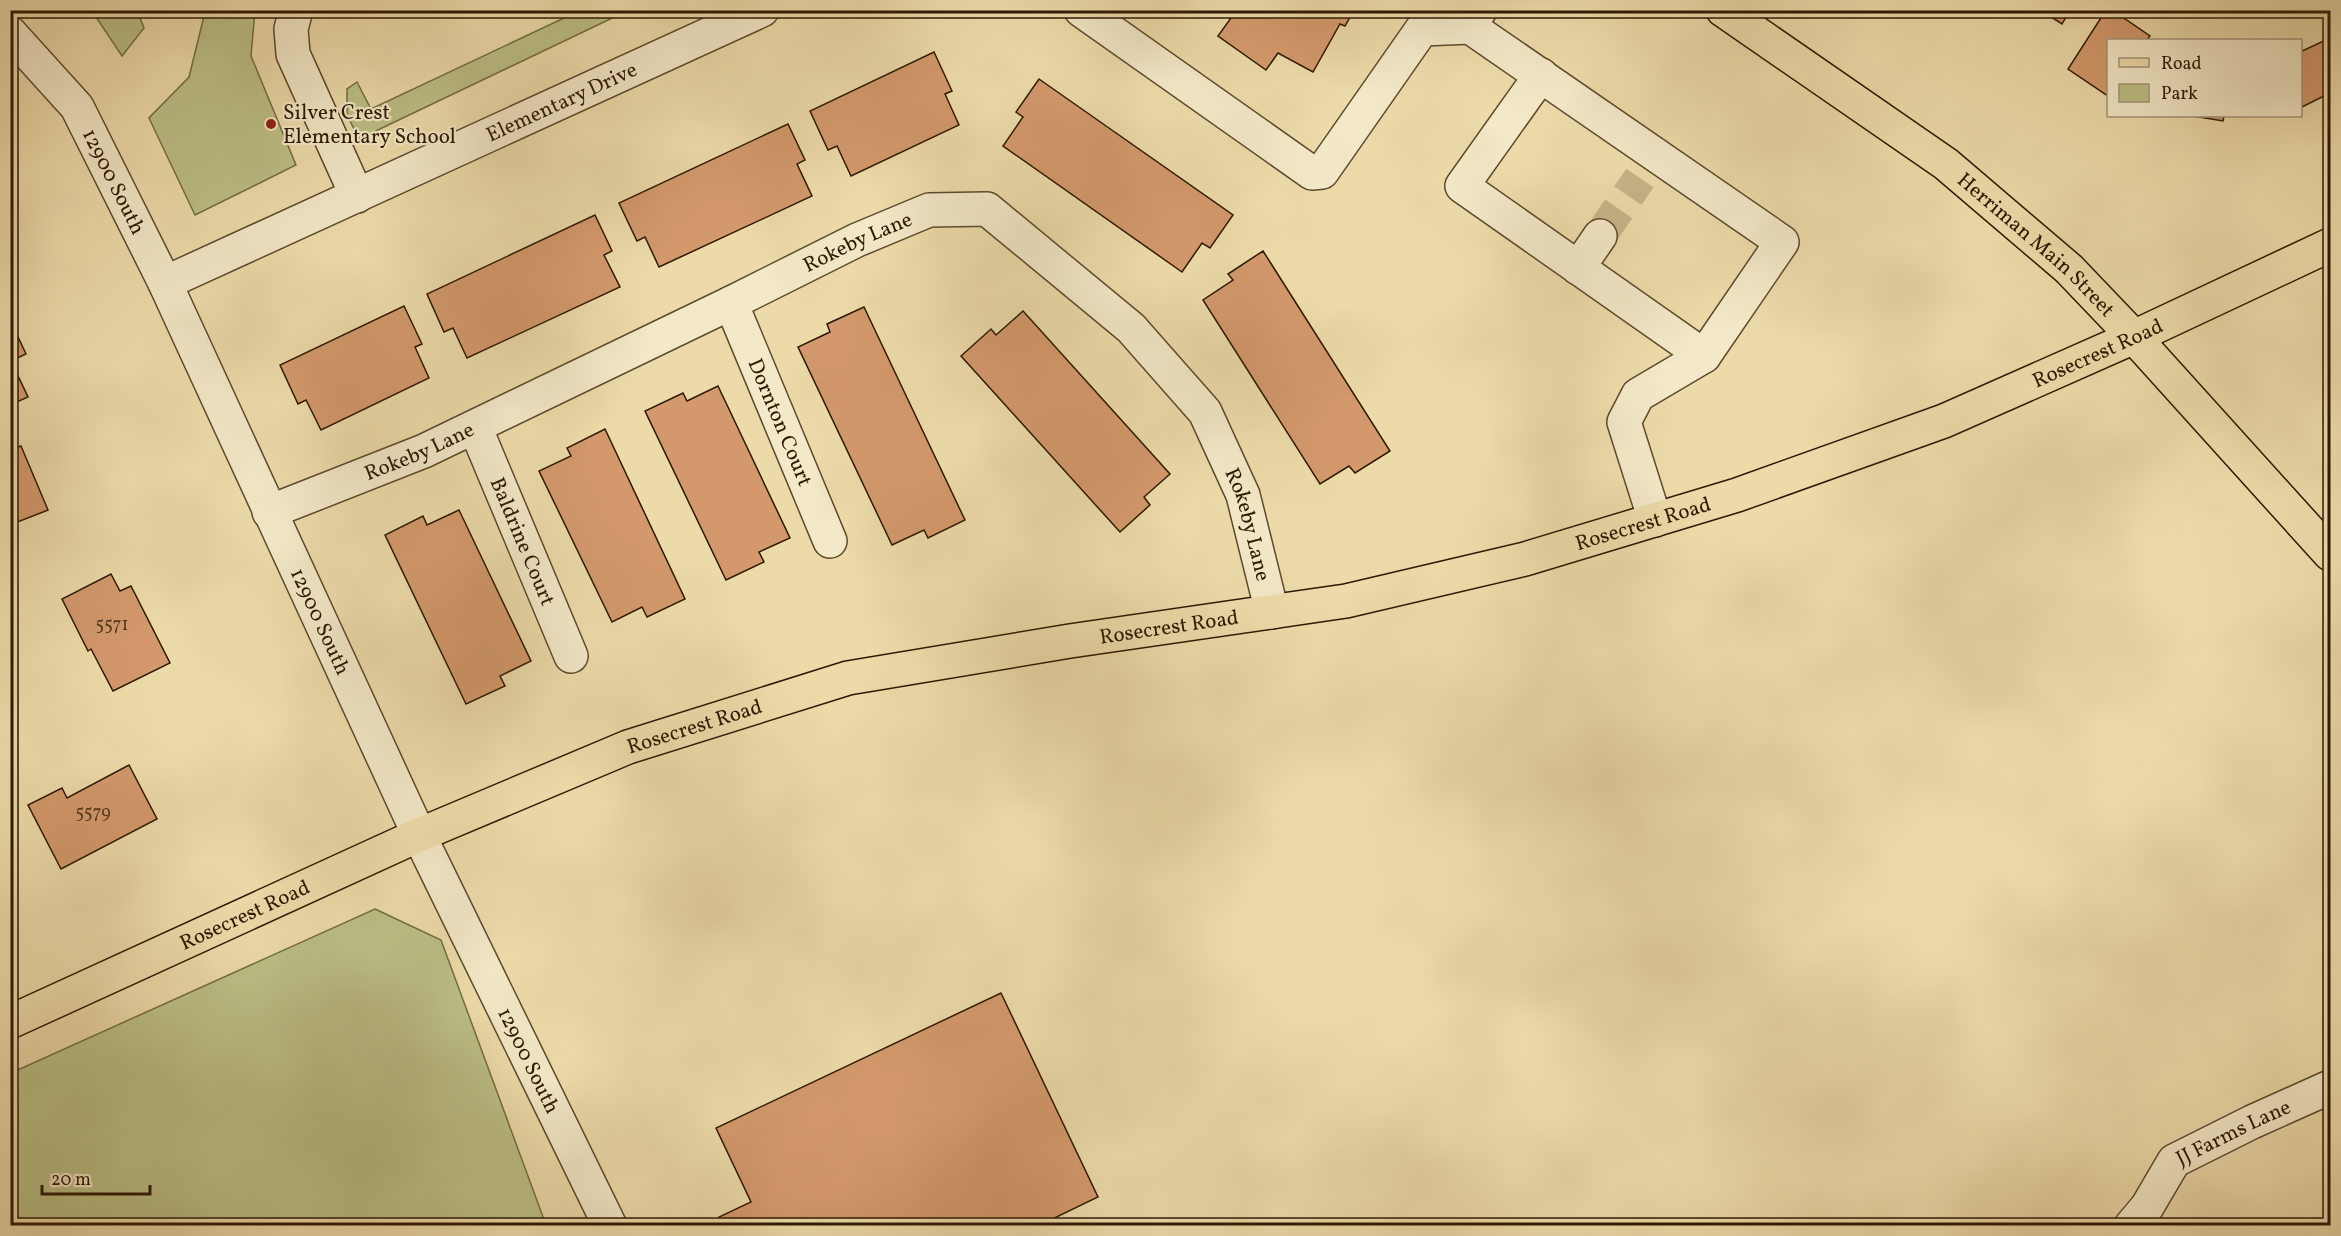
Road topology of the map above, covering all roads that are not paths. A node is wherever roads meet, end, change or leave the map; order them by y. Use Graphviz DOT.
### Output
graph roads {
  1 [pos="296,10"];
  2 [pos="762,10"];
  3 [pos="1081,10"];
  4 [pos="1724,10"];
  5 [pos="1475,19"];
  6 [pos="10,33"];
  7 [pos="1541,75"];
  8 [pos="357,196"];
  9 [pos="1600,237"];
  10 [pos="2331,245"];
  11 [pos="1578,268"];
  12 [pos="165,283"];
  13 [pos="731,303"];
  14 [pos="2134,337"];
  15 [pos="1704,356"];
  16 [pos="475,427"];
  17 [pos="269,512"];
  18 [pos="1655,520"];
  19 [pos="830,542"];
  20 [pos="2331,554"];
  21 [pos="1272,612"];
  22 [pos="571,656"];
  23 [pos="419,835"];
  24 [pos="10,1022"];
  25 [pos="2331,1087"];
  26 [pos="610,1226"];
  27 [pos="2132,1226"];
  1 -- 8 [label="street"];
  2 -- 8 [label="street, Elementary Drive"];
  3 -- 5 [label="street"];
  4 -- 14 [label="main road, Herriman Main Street"];
  5 -- 7 [label="street"];
  6 -- 12 [label="street, 12900 South"];
  7 -- 11 [label="street"];
  7 -- 15 [label="street"];
  8 -- 12 [label="street, Elementary Drive"];
  9 -- 11 [label="street"];
  10 -- 14 [label="main road, Rosecrest Road"];
  11 -- 15 [label="street"];
  12 -- 17 [label="street, 12900 South"];
  13 -- 16 [label="street, Rokeby Lane"];
  13 -- 19 [label="street, Dornton Court"];
  13 -- 21 [label="street, Rokeby Lane"];
  14 -- 18 [label="main road, Rosecrest Road"];
  14 -- 20 [label="main road, Herriman Main Street"];
  15 -- 18 [label="street"];
  16 -- 17 [label="street, Rokeby Lane"];
  16 -- 22 [label="street, Baldrine Court"];
  17 -- 23 [label="street, 12900 South"];
  18 -- 21 [label="main road, Rosecrest Road"];
  21 -- 23 [label="main road, Rosecrest Road"];
  23 -- 24 [label="main road, Rosecrest Road"];
  23 -- 26 [label="street, 12900 South"];
  25 -- 27 [label="street, JJ Farms Lane"];
}
